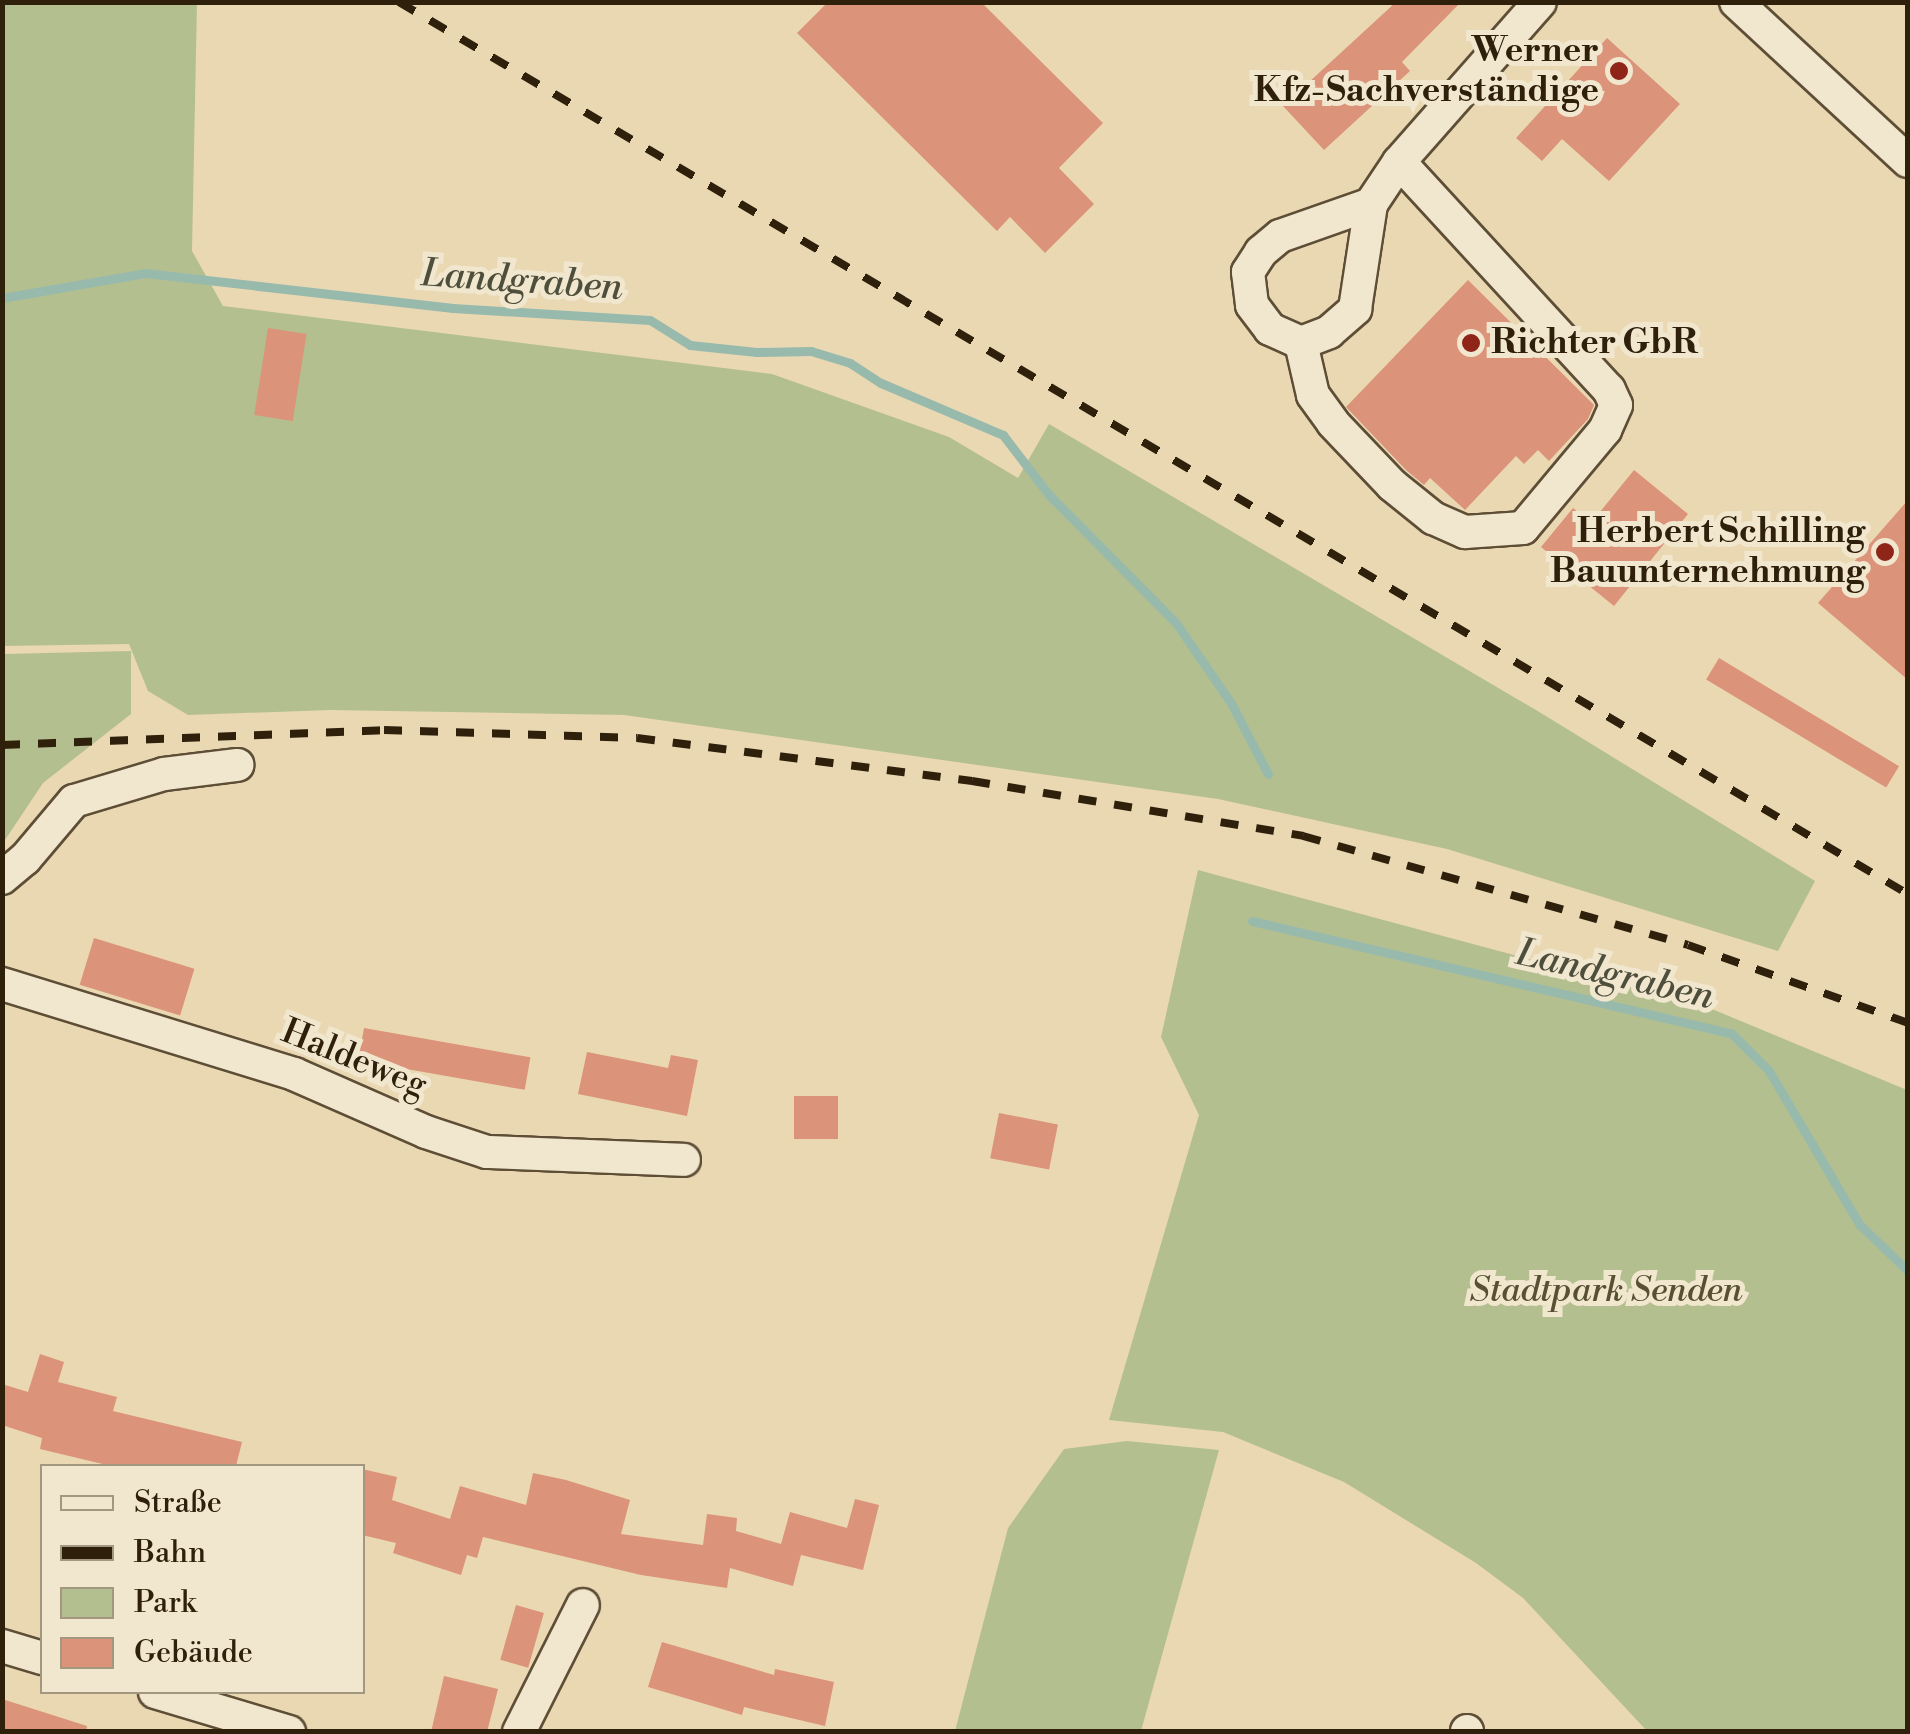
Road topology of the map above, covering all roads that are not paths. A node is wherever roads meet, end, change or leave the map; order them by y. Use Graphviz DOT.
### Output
graph roads {
  1 [pos="1540,2"];
  2 [pos="1736,2"];
  3 [pos="1908,161"];
  4 [pos="1400,162"];
  5 [pos="1371,204"];
  6 [pos="1301,343"];
  7 [pos="238,765"];
  8 [pos="2,878"];
  9 [pos="2,984"];
  10 [pos="684,1160"];
  11 [pos="584,1605"];
  12 [pos="2,1646"];
  13 [pos="40,1657"];
  14 [pos="162,1694"];
  15 [pos="290,1732"];
  16 [pos="519,1732"];
  1 -- 4 [label="street"];
  2 -- 3 [label="street"];
  4 -- 5 [label="street"];
  4 -- 6 [label="street"];
  5 -- 6 [label="street"];
  5 -- 6 [label="street"];
  7 -- 8 [label="street"];
  9 -- 10 [label="street, Haldeweg"];
  11 -- 16 [label="street"];
  12 -- 13 [label="street"];
  14 -- 15 [label="street"];
}
